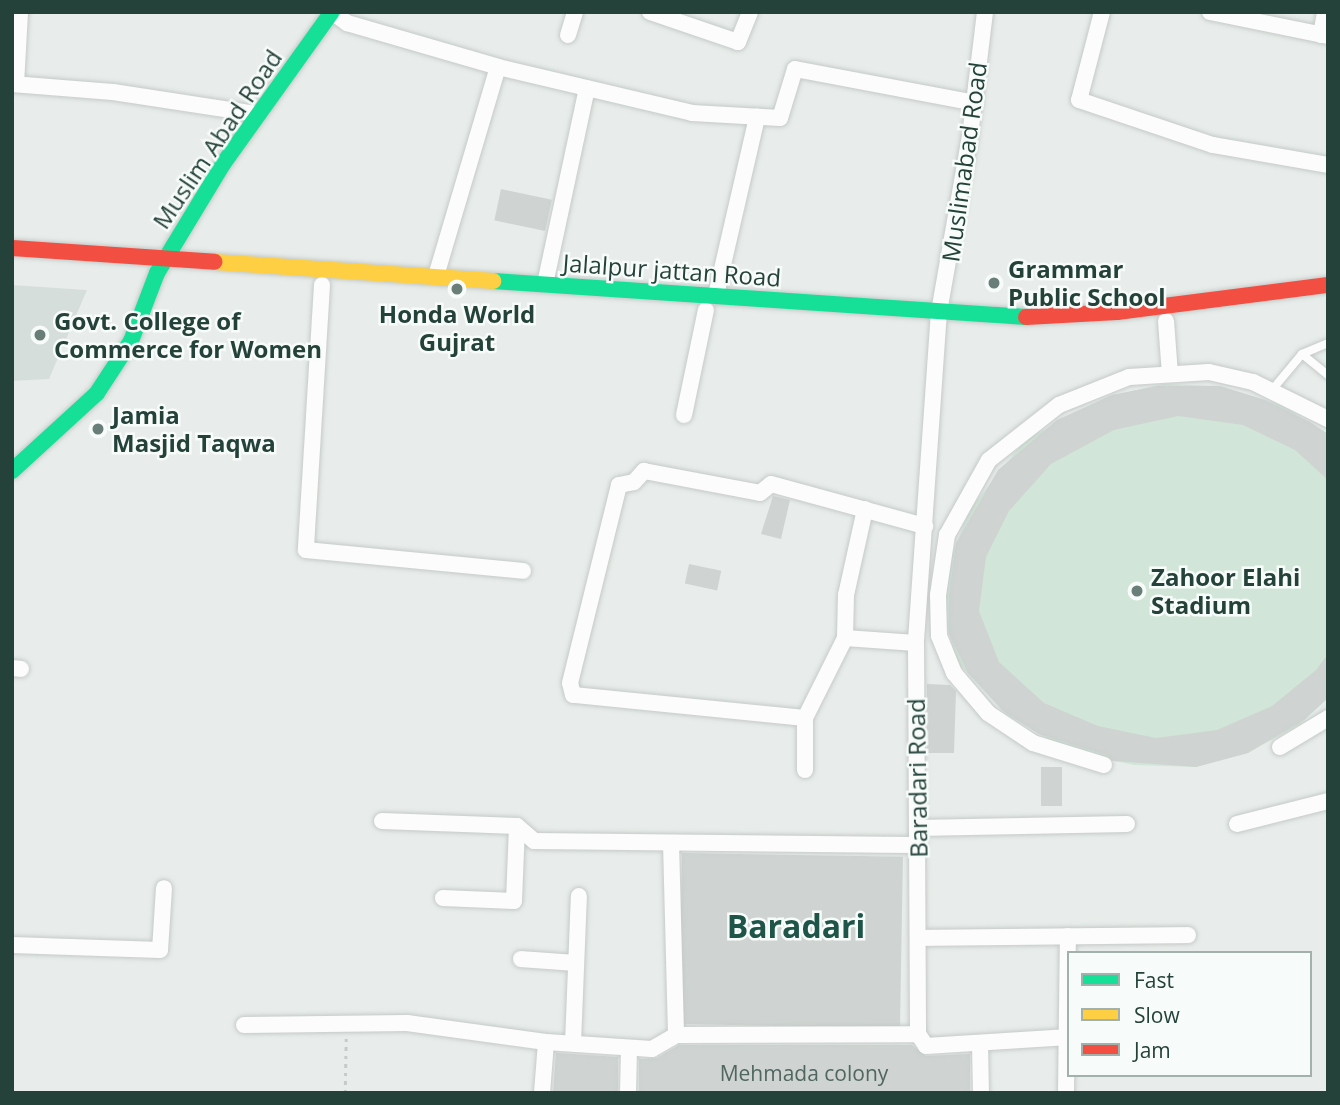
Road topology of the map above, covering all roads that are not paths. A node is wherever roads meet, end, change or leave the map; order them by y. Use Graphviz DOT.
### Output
graph roads {
  1 [pos="20,12"];
  2 [pos="332,12"];
  3 [pos="575,12"];
  4 [pos="650,12"];
  5 [pos="751,12"];
  6 [pos="985,12"];
  7 [pos="1102,12"];
  8 [pos="1210,12"];
  9 [pos="1325,12"];
  10 [pos="568,34"];
  11 [pos="1324,36"];
  12 [pos="498,67"];
  13 [pos="14,84"];
  14 [pos="587,88"];
  15 [pos="975,103"];
  16 [pos="257,114"];
  17 [pos="757,117"];
  18 [pos="1328,165"];
  19 [pos="12,248"];
  20 [pos="165,258"];
  21 [pos="12,264"];
  22 [pos="157,273"];
  23 [pos="436,276"];
  24 [pos="545,284"];
  25 [pos="322,285"];
  26 [pos="1328,285"];
  27 [pos="716,295"];
  28 [pos="622,297"];
  29 [pos="1328,301"];
  30 [pos="706,310"];
  31 [pos="939,319"];
  32 [pos="1167,321"];
  33 [pos="1328,343"];
  34 [pos="1302,354"];
  35 [pos="1170,374"];
  36 [pos="1328,375"];
  37 [pos="1272,390"];
  38 [pos="684,415"];
  39 [pos="1328,419"];
  40 [pos="12,471"];
  41 [pos="864,509"];
  42 [pos="925,526"];
  43 [pos="523,571"];
  44 [pos="845,638"];
  45 [pos="916,643"];
  46 [pos="805,718"];
  47 [pos="1327,720"];
  48 [pos="1280,747"];
  49 [pos="1104,765"];
  50 [pos="805,770"];
  51 [pos="1328,801"];
  52 [pos="382,821"];
  53 [pos="1127,824"];
  54 [pos="1237,824"];
  55 [pos="517,826"];
  56 [pos="917,828"];
  57 [pos="671,843"];
  58 [pos="918,845"];
  59 [pos="164,888"];
  60 [pos="579,896"];
  61 [pos="443,898"];
  62 [pos="1188,935"];
  63 [pos="1068,936"];
  64 [pos="921,937"];
  65 [pos="12,945"];
  66 [pos="1068,951"];
  67 [pos="521,959"];
  68 [pos="575,963"];
  69 [pos="244,1025"];
  70 [pos="918,1034"];
  71 [pos="676,1035"];
  72 [pos="1067,1037"];
  73 [pos="546,1042"];
  74 [pos="573,1043"];
  75 [pos="980,1043"];
  76 [pos="629,1048"];
  77 [pos="1067,1065"];
  78 [pos="542,1093"];
  79 [pos="628,1093"];
  80 [pos="981,1093"];
  81 [pos="1066,1093"];
  1 -- 13 [label="street"];
  2 -- 12 [label="street"];
  2 -- 16 [label="main road, Muslim Abad Road"];
  3 -- 10 [label="street"];
  4 -- 5 [label="street"];
  6 -- 15 [label="street, Muslimabad Road"];
  7 -- 18 [label="street"];
  8 -- 11 [label="street"];
  9 -- 11 [label="street"];
  12 -- 14 [label="street"];
  12 -- 23 [label="street"];
  13 -- 16 [label="street"];
  14 -- 17 [label="street"];
  14 -- 24 [label="street"];
  15 -- 17 [label="street"];
  15 -- 31 [label="street, Muslimabad Road"];
  16 -- 20 [label="main road, Muslim Abad Road"];
  17 -- 27 [label="street"];
  19 -- 20 [label="main road, Jalalpur jattan Road"];
  20 -- 22 [label="main road, Muslim Abad Road"];
  20 -- 23 [label="main road, Jalalpur jattan Road"];
  21 -- 22 [label="main road, Jalalpur jattan Road"];
  22 -- 25 [label="main road, Jalalpur jattan Road"];
  22 -- 40 [label="main road, Muslim Abad Road"];
  23 -- 24 [label="main road, Jalalpur jattan Road"];
  24 -- 28 [label="main road, Jalalpur jattan Road"];
  25 -- 28 [label="main road, Jalalpur jattan Road"];
  25 -- 43 [label="street"];
  26 -- 31 [label="main road, Jalalpur jattan Road"];
  27 -- 28 [label="main road, Jalalpur jattan Road"];
  27 -- 31 [label="main road, Jalalpur jattan Road"];
  28 -- 30 [label="main road, Jalalpur jattan Road"];
  29 -- 32 [label="main road, Jalalpur jattan Road"];
  30 -- 31 [label="main road, Jalalpur jattan Road"];
  30 -- 38 [label="street"];
  31 -- 32 [label="main road, Jalalpur jattan Road"];
  31 -- 42 [label="street, Baradari Road"];
  32 -- 35 [label="street"];
  33 -- 34 [label="lane"];
  34 -- 36 [label="lane"];
  34 -- 37 [label="lane"];
  35 -- 37 [label="street"];
  35 -- 49 [label="street"];
  37 -- 39 [label="street"];
  41 -- 42 [label="street"];
  41 -- 44 [label="street"];
  41 -- 46 [label="street"];
  42 -- 45 [label="street, Baradari Road"];
  44 -- 45 [label="street"];
  44 -- 46 [label="street"];
  45 -- 56 [label="street, Baradari Road"];
  46 -- 50 [label="street"];
  47 -- 48 [label="street"];
  51 -- 54 [label="street"];
  52 -- 55 [label="street"];
  53 -- 56 [label="street"];
  55 -- 57 [label="street"];
  55 -- 61 [label="street"];
  56 -- 58 [label="street, Baradari Road"];
  57 -- 58 [label="street"];
  57 -- 71 [label="street"];
  58 -- 64 [label="street, Baradari Road"];
  59 -- 65 [label="street"];
  60 -- 68 [label="street"];
  62 -- 63 [label="street"];
  63 -- 64 [label="street"];
  63 -- 66 [label="street"];
  64 -- 70 [label="street, Baradari Road"];
  67 -- 68 [label="street"];
  68 -- 74 [label="street"];
  69 -- 73 [label="street"];
  70 -- 71 [label="street"];
  70 -- 75 [label="street"];
  71 -- 76 [label="street"];
  72 -- 75 [label="street"];
  73 -- 74 [label="street"];
  73 -- 78 [label="street"];
  74 -- 76 [label="street"];
  75 -- 80 [label="street"];
  76 -- 79 [label="street"];
  77 -- 81 [label="street"];
}
